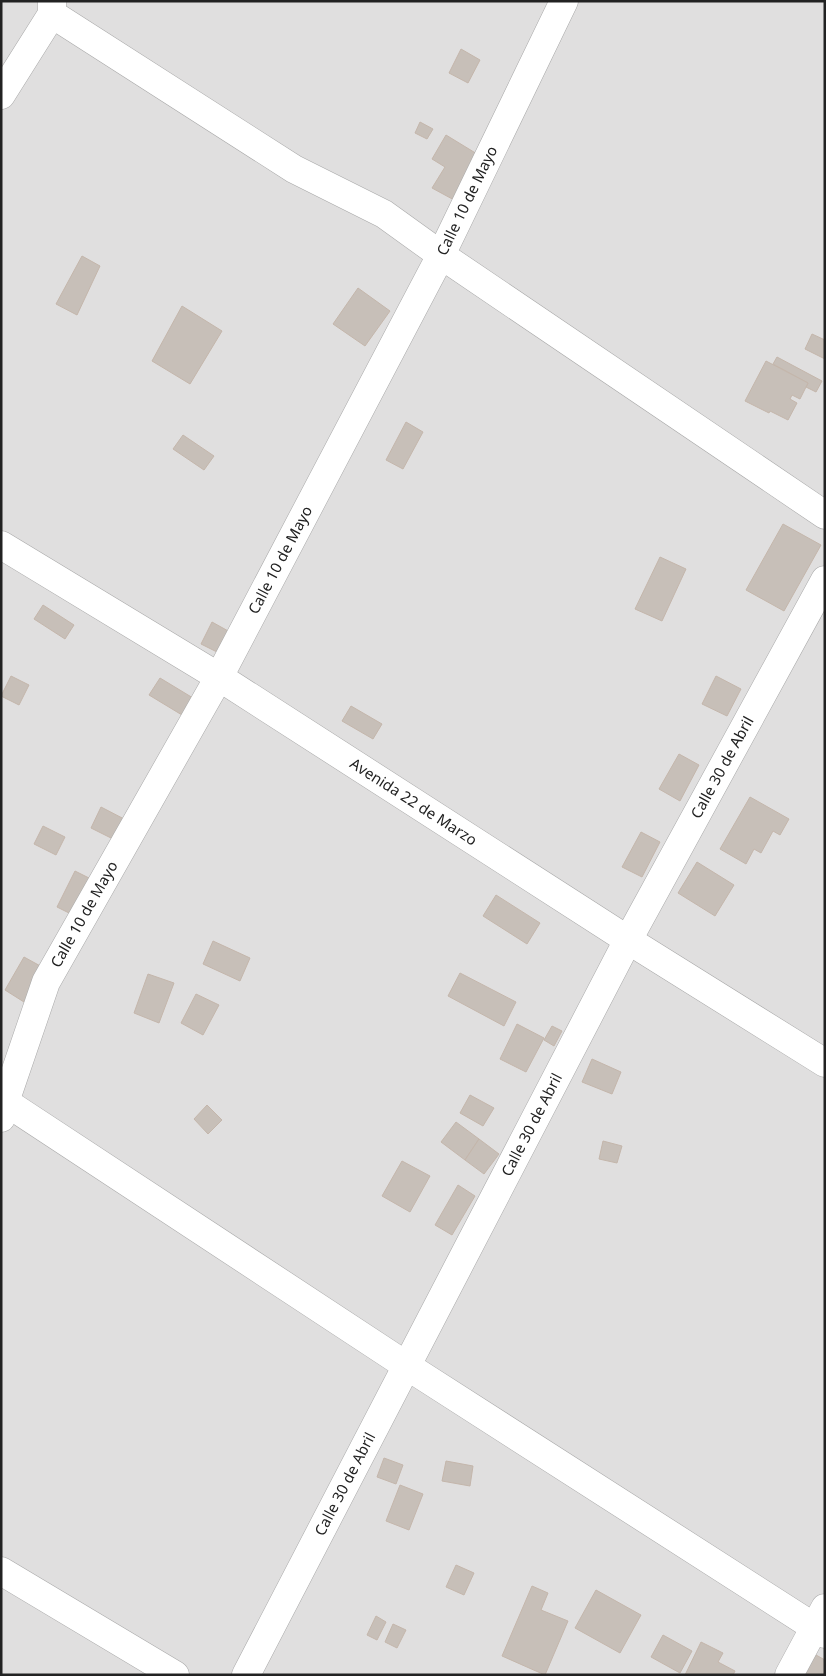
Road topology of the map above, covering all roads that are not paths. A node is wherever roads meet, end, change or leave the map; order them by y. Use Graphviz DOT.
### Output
graph roads {
  1 [pos="564,1"];
  2 [pos="52,8"];
  3 [pos="1,95"];
  4 [pos="440,255"];
  5 [pos="825,515"];
  6 [pos="1,545"];
  7 [pos="825,580"];
  8 [pos="219,677"];
  9 [pos="628,940"];
  10 [pos="825,1064"];
  11 [pos="3,1106"];
  12 [pos="407,1366"];
  13 [pos="1,1571"];
  14 [pos="821,1623"];
  15 [pos="175,1675"];
  16 [pos="246,1675"];
  17 [pos="789,1675"];
  1 -- 4 [label="street, Calle 10 de Mayo"];
  2 -- 3 [label="street"];
  2 -- 4 [label="street"];
  4 -- 5 [label="street"];
  4 -- 8 [label="street, Calle 10 de Mayo"];
  6 -- 8 [label="street, Avenida 22 de Marzo"];
  7 -- 9 [label="street, Calle 30 de Abril"];
  8 -- 9 [label="street, Avenida 22 de Marzo"];
  8 -- 11 [label="street, Calle 10 de Mayo"];
  9 -- 10 [label="street, Avenida 22 de Marzo"];
  9 -- 12 [label="street, Calle 30 de Abril"];
  11 -- 12 [label="street"];
  12 -- 14 [label="street"];
  12 -- 16 [label="street, Calle 30 de Abril"];
  13 -- 15 [label="street"];
  14 -- 17 [label="street"];
}
